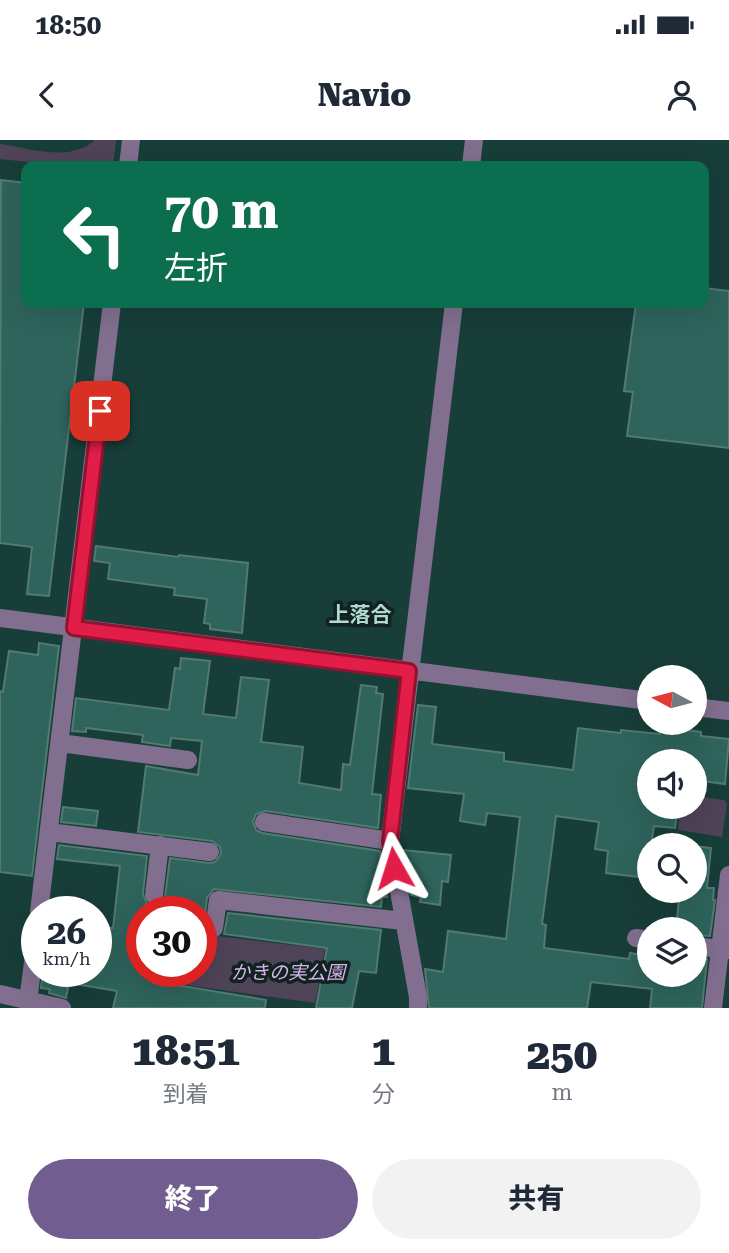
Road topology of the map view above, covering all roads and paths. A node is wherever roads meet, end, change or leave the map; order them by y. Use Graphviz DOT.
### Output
graph roads {
  1 [pos="131,140"];
  2 [pos="474,140"];
  3 [pos="129,161"];
  4 [pos="472,161"];
  5 [pos="111,308"];
  6 [pos="453,308"];
  7 [pos="0,618"];
  8 [pos="74,628"];
  9 [pos="409,671"];
  10 [pos="637,700"];
  11 [pos="707,708"];
  12 [pos="729,711"];
  13 [pos="60,743"];
  14 [pos="188,760"];
  15 [pos="264,822"];
  16 [pos="49,832"];
  17 [pos="390,841"];
  18 [pos="160,845"];
  19 [pos="210,852"];
  20 [pos="729,875"];
  21 [pos="154,895"];
  22 [pos="41,896"];
  23 [pos="217,907"];
  24 [pos="403,921"];
  25 [pos="725,942"];
  26 [pos="707,944"];
  27 [pos="30,987"];
  28 [pos="0,995"];
  29 [pos="28,1001"];
  30 [pos="62,1008"];
  31 [pos="418,1008"];
  32 [pos="713,1008"];
  1 -- 3 [label="street"];
  2 -- 4 [label="street"];
  5 -- 8 [label="street"];
  6 -- 9 [label="street"];
  7 -- 8 [label="street"];
  8 -- 9 [label="street"];
  8 -- 13 [label="street"];
  9 -- 10 [label="street"];
  9 -- 17 [label="street"];
  11 -- 12 [label="street"];
  13 -- 14 [label="street"];
  13 -- 16 [label="street"];
  15 -- 17 [label="street"];
  16 -- 18 [label="street"];
  16 -- 22 [label="street"];
  17 -- 24 [label="street"];
  18 -- 19 [label="street"];
  18 -- 21 [label="street"];
  20 -- 25 [label="street"];
  23 -- 24 [label="street"];
  24 -- 31 [label="street"];
  25 -- 26 [label="street"];
  25 -- 32 [label="street"];
  27 -- 29 [label="street"];
  28 -- 29 [label="street"];
  29 -- 30 [label="street"];
}
